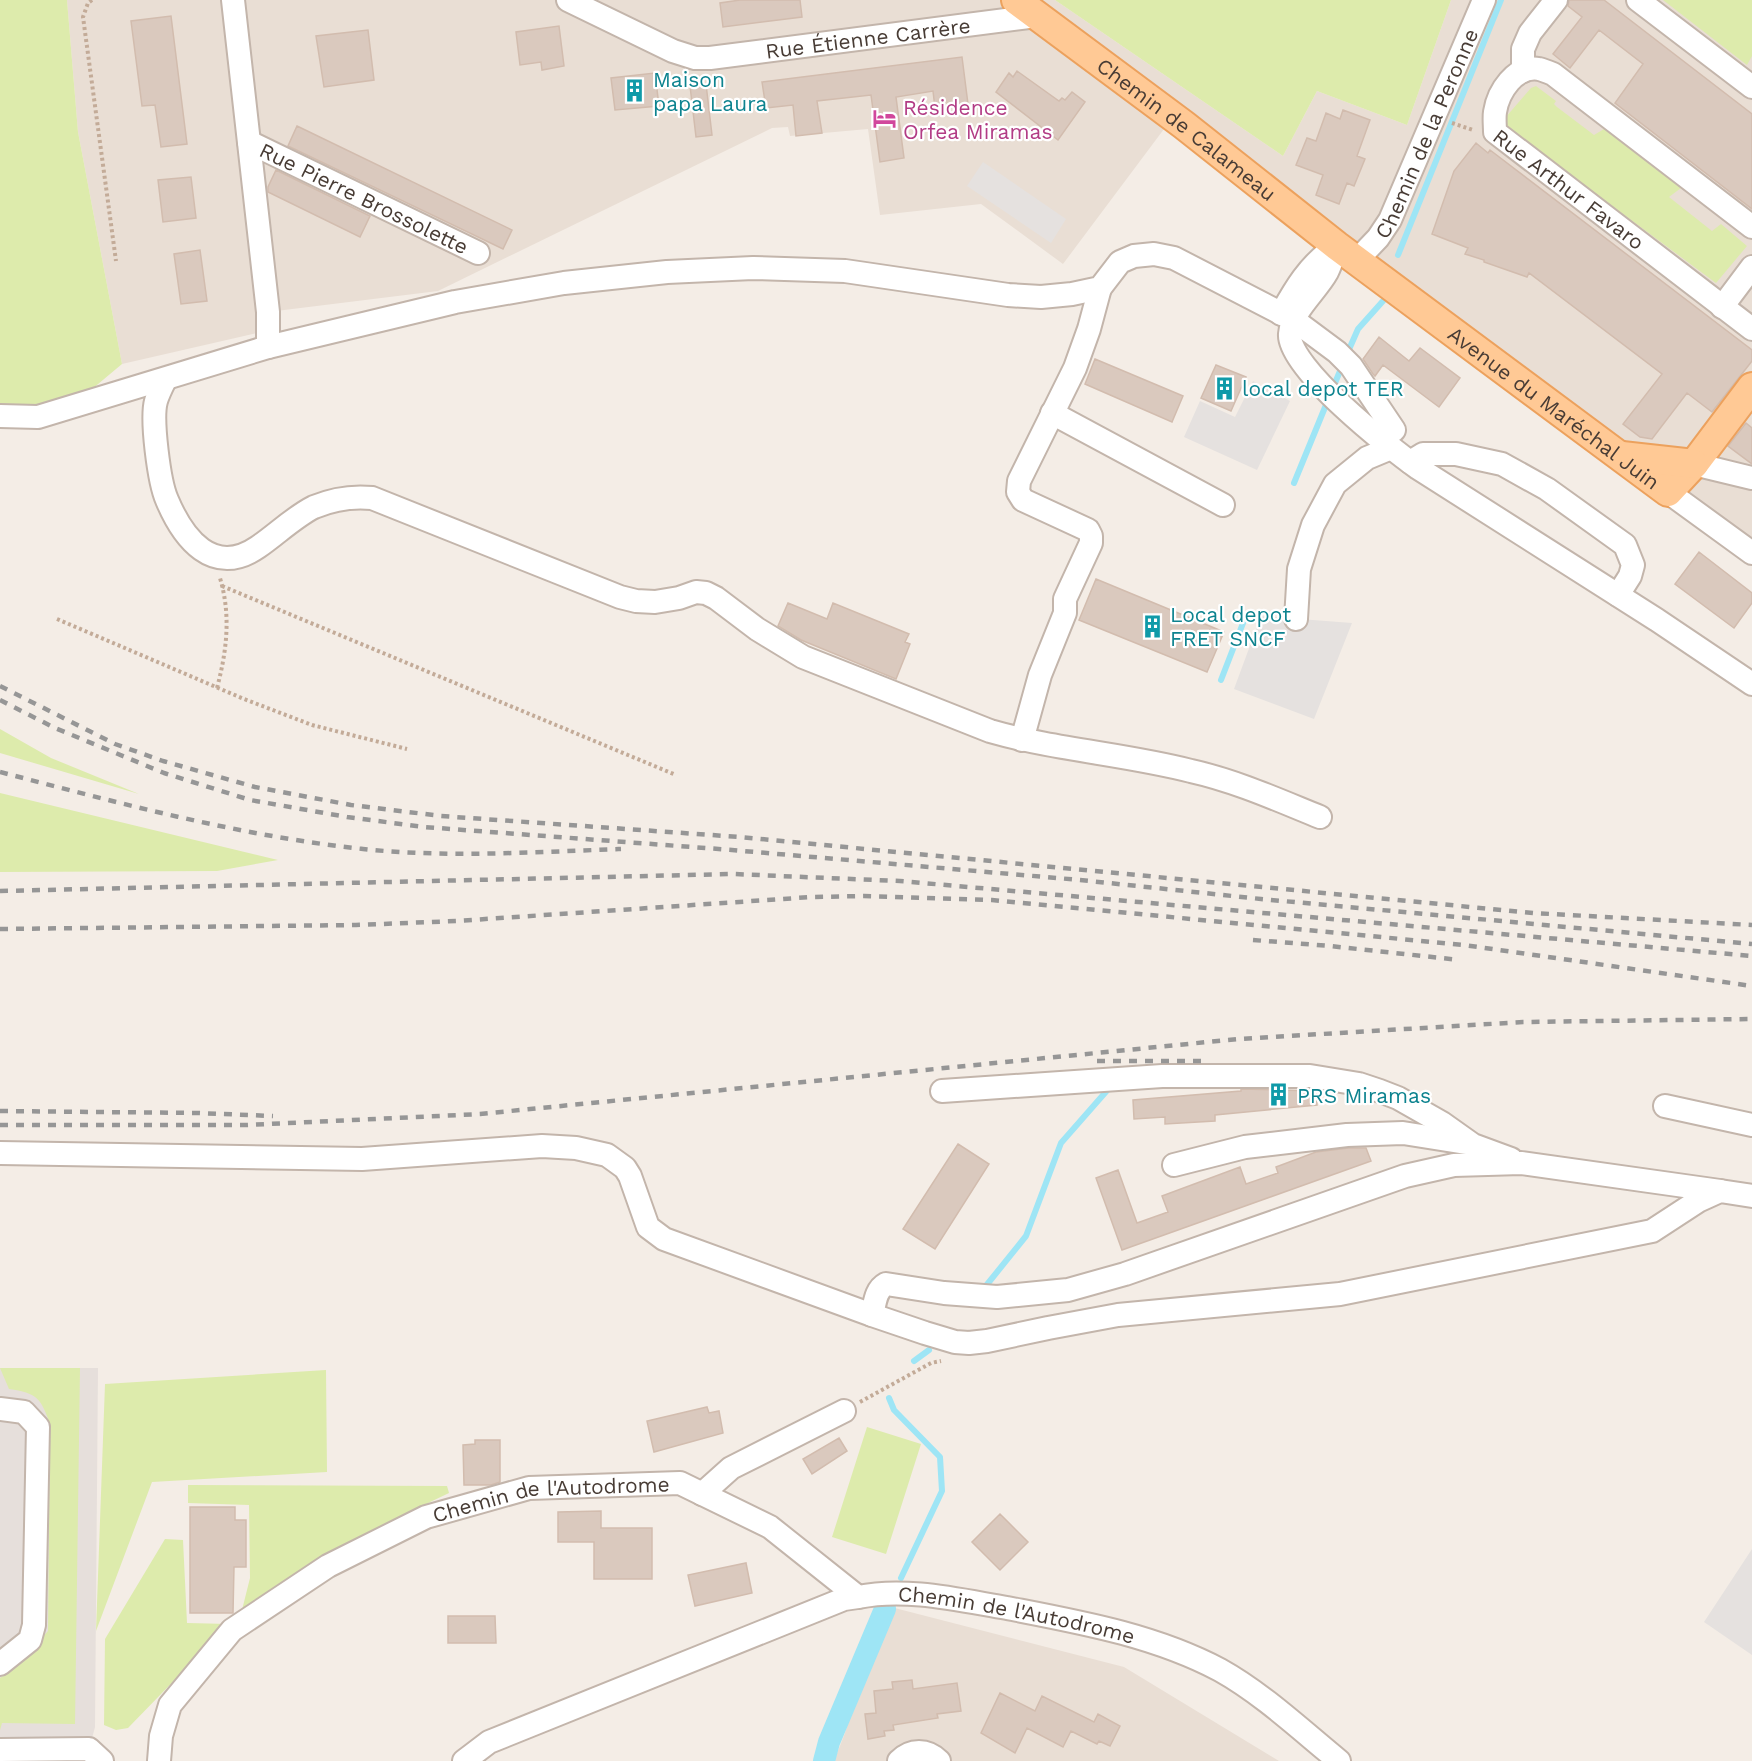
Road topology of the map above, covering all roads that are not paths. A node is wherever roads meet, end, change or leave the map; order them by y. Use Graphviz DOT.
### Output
graph roads {
  1 [pos="232,0"];
  2 [pos="568,0"];
  3 [pos="1484,0"];
  4 [pos="1556,0"];
  5 [pos="1638,0"];
  6 [pos="1026,8"];
  7 [pos="1522,71"];
  8 [pos="1752,87"];
  9 [pos="249,142"];
  10 [pos="1752,227"];
  11 [pos="478,253"];
  12 [pos="1347,253"];
  13 [pos="1752,267"];
  14 [pos="1100,288"];
  15 [pos="1722,307"];
  16 [pos="1287,317"];
  17 [pos="1752,330"];
  18 [pos="267,347"];
  19 [pos="165,380"];
  20 [pos="1752,387"];
  21 [pos="1052,413"];
  22 [pos="0,416"];
  23 [pos="1392,439"];
  24 [pos="1621,456"];
  25 [pos="1410,462"];
  26 [pos="1694,464"];
  27 [pos="1752,477"];
  28 [pos="1668,492"];
  29 [pos="1223,505"];
  30 [pos="1752,553"];
  31 [pos="1618,595"];
  32 [pos="1296,619"];
  33 [pos="1752,684"];
  34 [pos="1022,740"];
  35 [pos="1320,817"];
  36 [pos="942,1091"];
  37 [pos="1665,1106"];
  38 [pos="1752,1125"];
  39 [pos="1473,1145"];
  40 [pos="0,1153"];
  41 [pos="1521,1162"];
  42 [pos="1174,1165"];
  43 [pos="1720,1191"];
  44 [pos="1752,1196"];
  45 [pos="872,1315"];
  46 [pos="0,1408"];
  47 [pos="844,1411"];
  48 [pos="702,1494"];
  49 [pos="858,1597"];
  50 [pos="0,1664"];
  51 [pos="0,1750"];
  52 [pos="101,1760"];
  53 [pos="159,1761"];
  54 [pos="464,1761"];
  55 [pos="899,1761"];
  56 [pos="939,1761"];
  57 [pos="1339,1761"];
  1 -- 9 [label="street, Rue Pierre Brossolette"];
  2 -- 6 [label="street, Rue Étienne Carrère"];
  3 -- 12 [label="street, Chemin de la Peronne"];
  4 -- 7 [label="street"];
  5 -- 8 [label="street"];
  6 -- 12 [label="main road, Chemin de Calameau"];
  7 -- 10 [label="street"];
  7 -- 15 [label="street, Rue Arthur Favaro"];
  9 -- 11 [label="street, Rue Pierre Brossolette"];
  9 -- 18 [label="street, Rue Pierre Brossolette"];
  12 -- 16 [label="street"];
  12 -- 24 [label="main road, Avenue du Maréchal Juin"];
  13 -- 15 [label="street"];
  14 -- 16 [label="street"];
  14 -- 18 [label="street"];
  14 -- 21 [label="street"];
  15 -- 17 [label="street, Rue Arthur Favaro"];
  16 -- 23 [label="street"];
  16 -- 23 [label="street"];
  18 -- 19 [label="street"];
  19 -- 22 [label="street"];
  19 -- 34 [label="street"];
  20 -- 26 [label="main road"];
  21 -- 29 [label="street"];
  21 -- 34 [label="street"];
  23 -- 25 [label="street"];
  23 -- 32 [label="street"];
  24 -- 26 [label="main road"];
  24 -- 28 [label="main road, Avenue du Maréchal Juin"];
  25 -- 31 [label="street"];
  25 -- 31 [label="street"];
  26 -- 27 [label="street"];
  26 -- 28 [label="main road"];
  28 -- 30 [label="street, Avenue du Maréchal Juin"];
  31 -- 33 [label="street"];
  34 -- 35 [label="street"];
  36 -- 39 [label="street"];
  37 -- 38 [label="street"];
  39 -- 41 [label="street"];
  39 -- 42 [label="street"];
  40 -- 45 [label="street"];
  41 -- 43 [label="street"];
  41 -- 45 [label="street"];
  43 -- 44 [label="street"];
  43 -- 45 [label="street"];
  46 -- 50 [label="street"];
  47 -- 48 [label="street"];
  48 -- 49 [label="street, Chemin de l'Autodrome"];
  48 -- 53 [label="street, Chemin de l'Autodrome"];
  49 -- 54 [label="street"];
  49 -- 57 [label="street, Chemin de l'Autodrome"];
  51 -- 52 [label="street"];
  55 -- 56 [label="street"];
}
